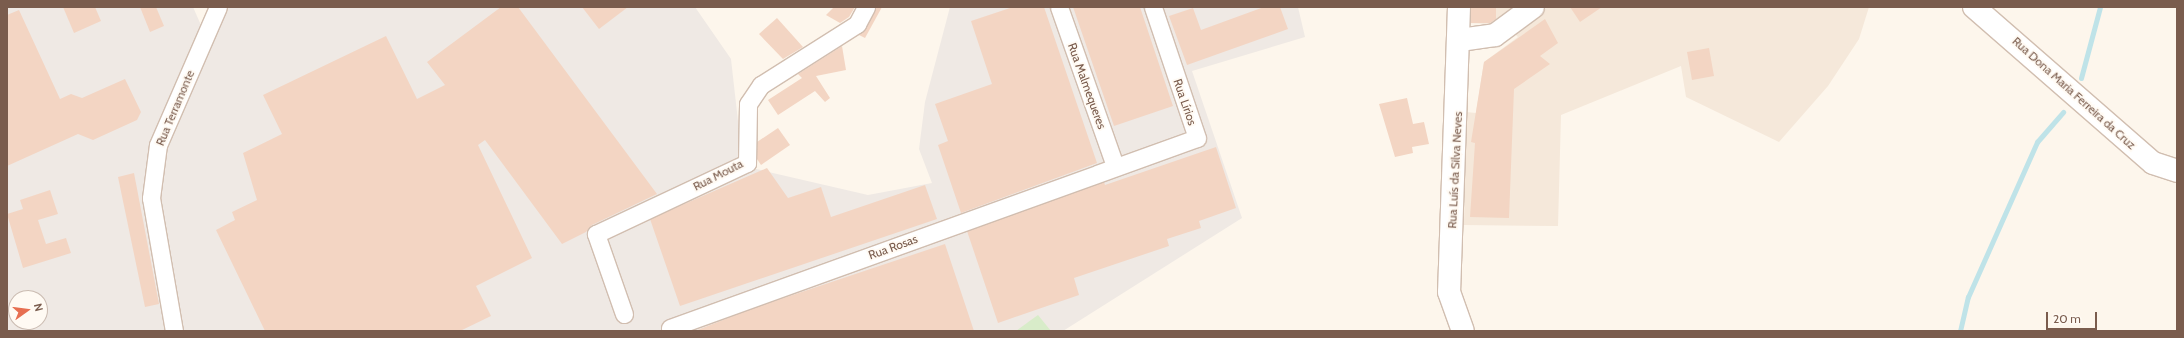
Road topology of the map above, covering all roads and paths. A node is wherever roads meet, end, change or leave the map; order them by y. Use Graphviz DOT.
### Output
graph roads {
  1 [pos="218,7"];
  2 [pos="866,7"];
  3 [pos="1059,7"];
  4 [pos="1153,7"];
  5 [pos="1459,7"];
  6 [pos="1533,7"];
  7 [pos="1974,7"];
  8 [pos="1460,40"];
  9 [pos="1115,166"];
  10 [pos="2177,171"];
  11 [pos="624,314"];
  12 [pos="670,328"];
  13 [pos="174,331"];
  14 [pos="1463,331"];
  1 -- 13 [label="street, Rua Terramonte"];
  2 -- 11 [label="street, Rua Mouta"];
  3 -- 9 [label="street, Rua Malmequeres"];
  4 -- 9 [label="street, Rua Lírios"];
  5 -- 8 [label="street, Rua Luís da Silva Neves"];
  6 -- 8 [label="street"];
  7 -- 10 [label="street, Rua Dona Maria Ferreira da Cruz"];
  8 -- 14 [label="street, Rua Luís da Silva Neves"];
  9 -- 12 [label="street, Rua Rosas"];
}
